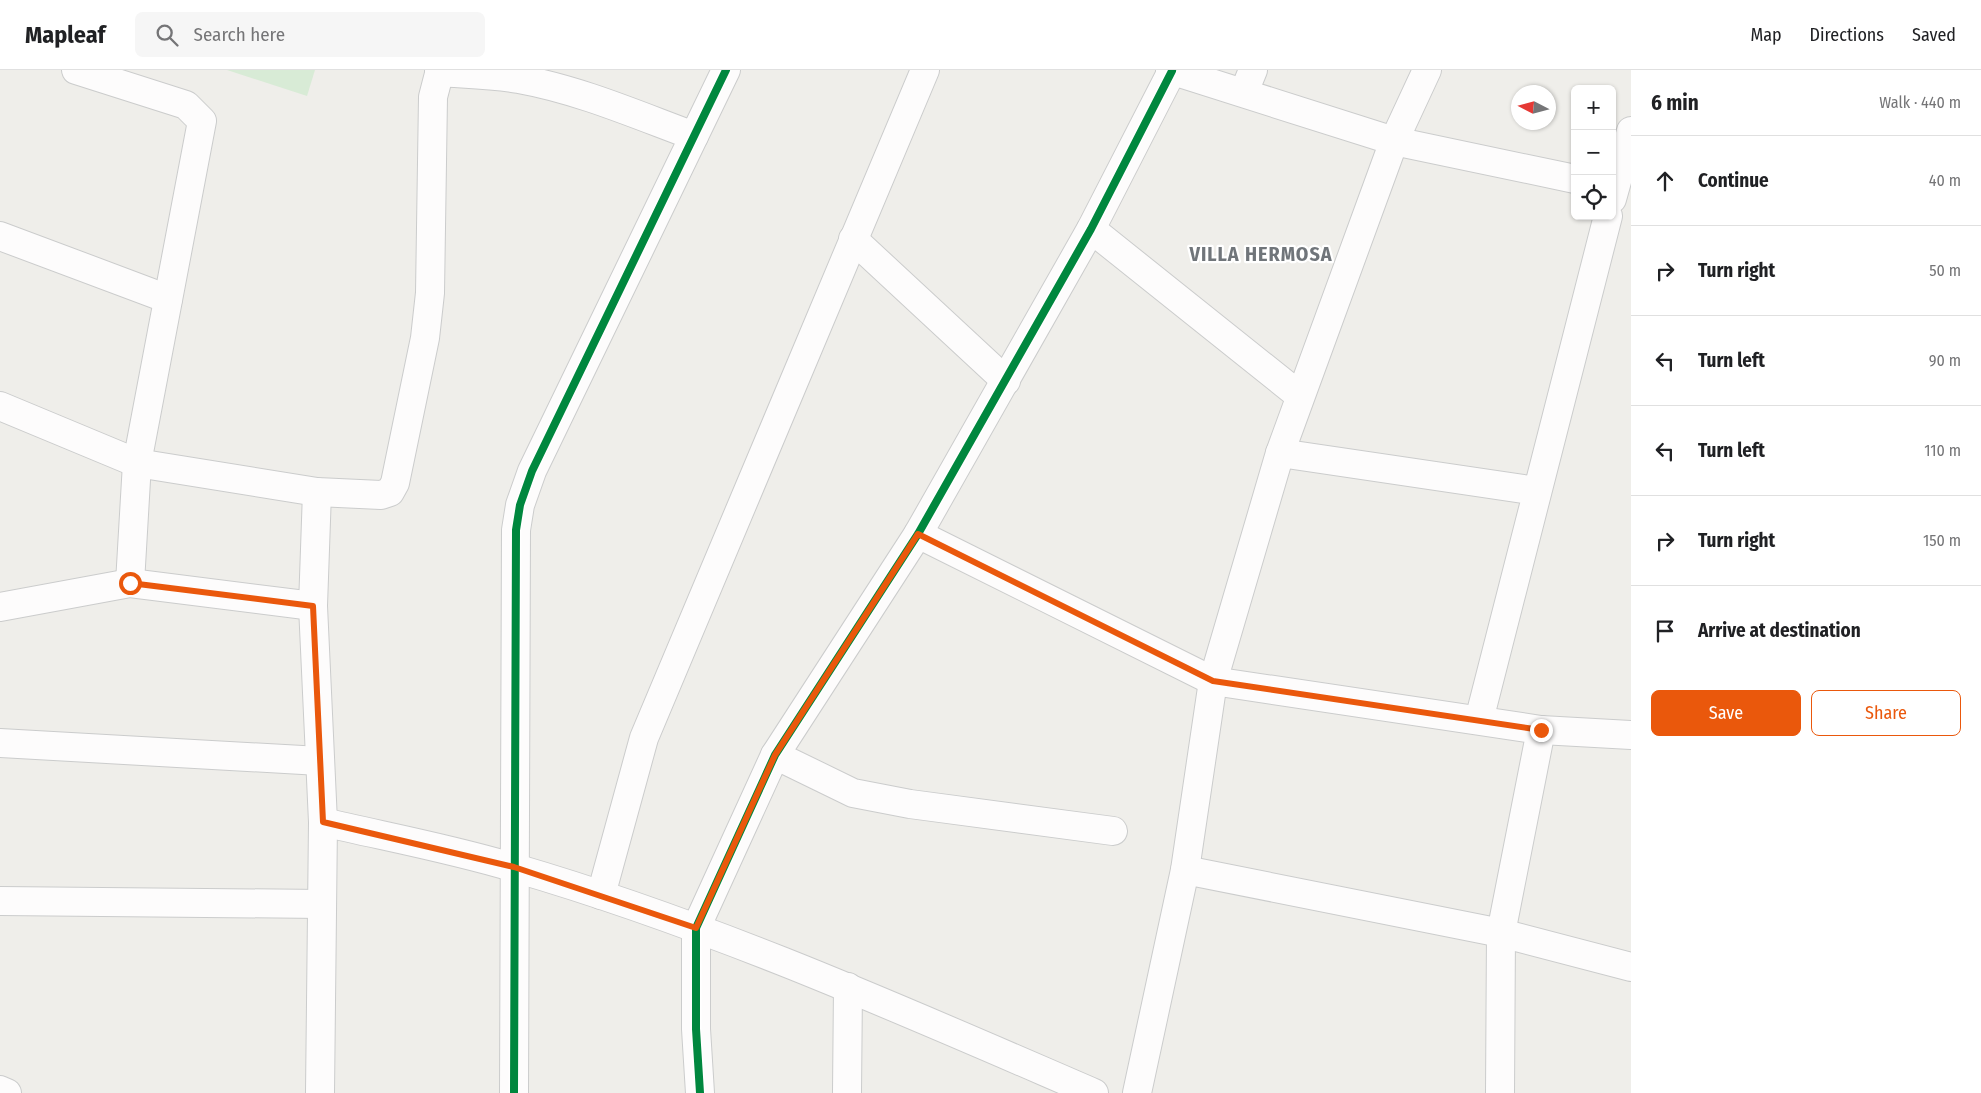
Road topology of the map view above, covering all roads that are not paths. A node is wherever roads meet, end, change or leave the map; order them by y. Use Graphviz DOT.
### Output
graph roads {
  1 [pos="76,70"];
  2 [pos="726,70"];
  3 [pos="925,70"];
  4 [pos="1171,70"];
  5 [pos="1427,70"];
  6 [pos="439,71"];
  7 [pos="1248,81"];
  8 [pos="1631,131"];
  9 [pos="694,136"];
  10 [pos="1394,141"];
  11 [pos="1571,178"];
  12 [pos="1618,191"];
  13 [pos="1607,220"];
  14 [pos="1090,228"];
  15 [pos="0,236"];
  16 [pos="853,239"];
  17 [pos="168,299"];
  18 [pos="1006,381"];
  19 [pos="1300,396"];
  20 [pos="0,406"];
  21 [pos="1280,453"];
  22 [pos="137,463"];
  23 [pos="1537,491"];
  24 [pos="317,492"];
  25 [pos="918,534"];
  26 [pos="130,583"];
  27 [pos="313,606"];
  28 [pos="0,607"];
  29 [pos="1213,681"];
  30 [pos="1479,720"];
  31 [pos="1541,730"];
  32 [pos="1631,735"];
  33 [pos="0,743"];
  34 [pos="775,755"];
  35 [pos="320,761"];
  36 [pos="323,822"];
  37 [pos="1114,831"];
  38 [pos="514,867"];
  39 [pos="1185,870"];
  40 [pos="601,895"];
  41 [pos="0,902"];
  42 [pos="322,904"];
  43 [pos="696,928"];
  44 [pos="1501,933"];
  45 [pos="1631,967"];
  46 [pos="848,987"];
  47 [pos="0,1090"];
  48 [pos="7,1093"];
  49 [pos="320,1093"];
  50 [pos="514,1093"];
  51 [pos="700,1093"];
  52 [pos="847,1093"];
  53 [pos="1094,1093"];
  54 [pos="1136,1093"];
  55 [pos="1500,1093"];
  1 -- 17 [label="street"];
  2 -- 9 [label="street"];
  3 -- 16 [label="street"];
  4 -- 7 [label="street"];
  4 -- 14 [label="street"];
  5 -- 10 [label="street"];
  6 -- 9 [label="street"];
  6 -- 24 [label="street"];
  7 -- 10 [label="street"];
  8 -- 12 [label="street"];
  9 -- 38 [label="street"];
  10 -- 11 [label="street"];
  10 -- 19 [label="street"];
  13 -- 23 [label="street"];
  14 -- 18 [label="street"];
  14 -- 19 [label="street"];
  15 -- 17 [label="street"];
  16 -- 18 [label="street"];
  16 -- 40 [label="street"];
  17 -- 22 [label="street"];
  18 -- 25 [label="street"];
  19 -- 21 [label="street"];
  20 -- 22 [label="street"];
  21 -- 23 [label="street"];
  21 -- 29 [label="street"];
  22 -- 24 [label="street"];
  22 -- 26 [label="street"];
  23 -- 30 [label="street"];
  24 -- 27 [label="street"];
  25 -- 29 [label="street"];
  25 -- 34 [label="street"];
  26 -- 27 [label="street"];
  26 -- 28 [label="street"];
  27 -- 35 [label="street"];
  29 -- 30 [label="street"];
  29 -- 39 [label="street"];
  30 -- 31 [label="street"];
  31 -- 32 [label="street"];
  31 -- 44 [label="street"];
  33 -- 35 [label="street"];
  34 -- 37 [label="street"];
  34 -- 43 [label="street"];
  35 -- 36 [label="street"];
  36 -- 38 [label="street"];
  36 -- 42 [label="street"];
  38 -- 40 [label="street"];
  38 -- 50 [label="street"];
  39 -- 44 [label="street"];
  39 -- 54 [label="street"];
  40 -- 43 [label="street"];
  41 -- 42 [label="street"];
  42 -- 49 [label="street"];
  43 -- 46 [label="street"];
  43 -- 51 [label="street"];
  44 -- 45 [label="street"];
  44 -- 55 [label="street"];
  46 -- 52 [label="street"];
  46 -- 53 [label="street"];
  47 -- 48 [label="street"];
}
